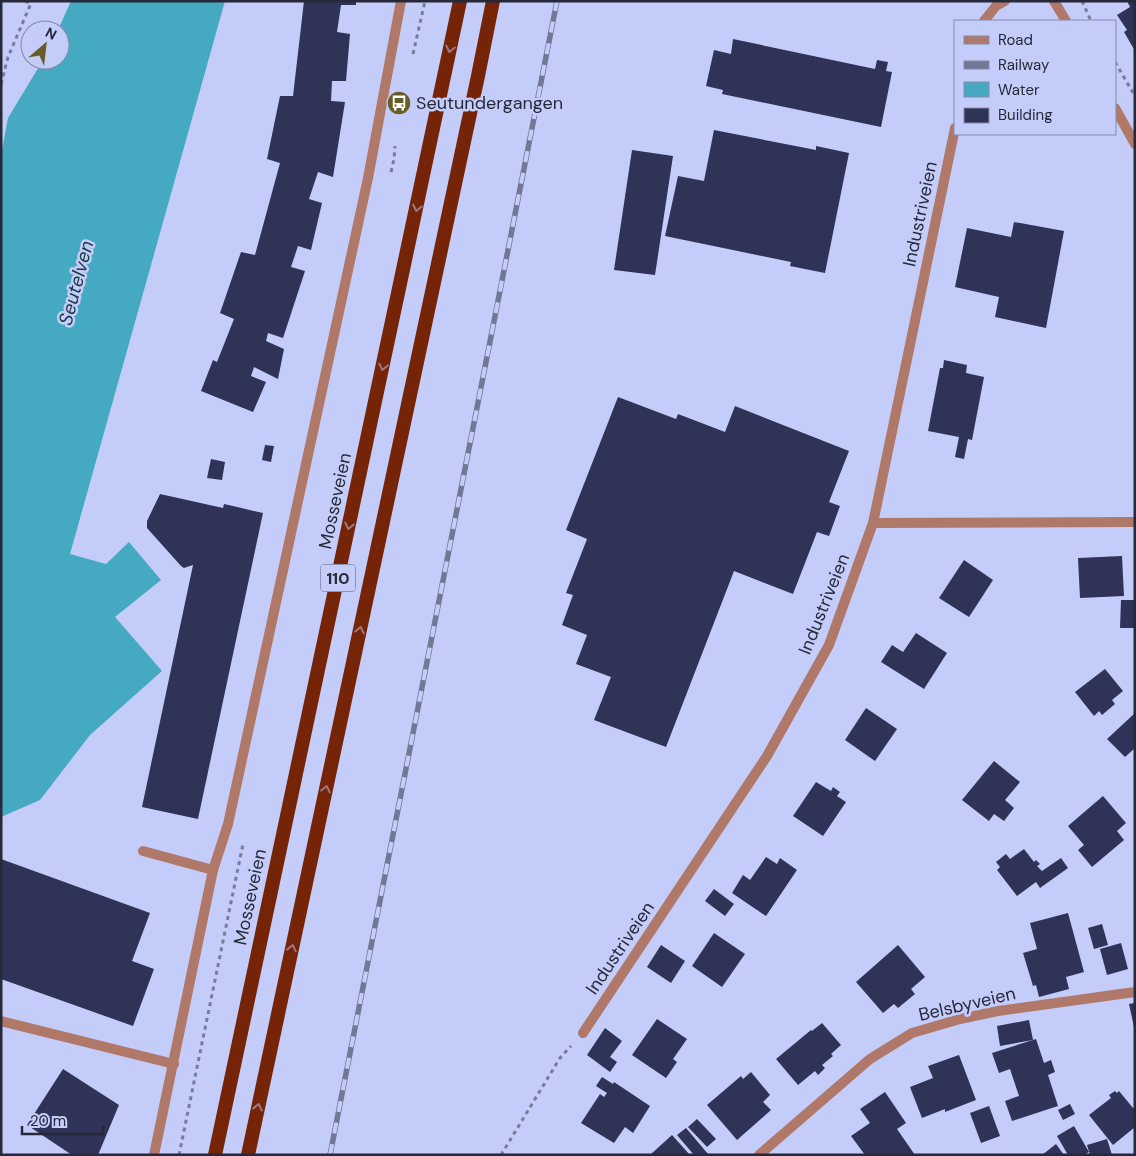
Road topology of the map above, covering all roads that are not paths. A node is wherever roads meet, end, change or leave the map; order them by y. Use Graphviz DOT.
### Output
graph roads {
  1 [pos="401,1"];
  2 [pos="460,1"];
  3 [pos="493,1"];
  4 [pos="1054,1"];
  5 [pos="1000,3"];
  6 [pos="985,20"];
  7 [pos="1065,20"];
  8 [pos="1116,110"];
  9 [pos="954,133"];
  10 [pos="1135,144"];
  11 [pos="1135,522"];
  12 [pos="873,523"];
  13 [pos="143,851"];
  14 [pos="214,870"];
  15 [pos="1135,992"];
  16 [pos="1,1021"];
  17 [pos="582,1033"];
  18 [pos="174,1064"];
  19 [pos="154,1155"];
  20 [pos="215,1155"];
  21 [pos="248,1155"];
  22 [pos="759,1155"];
  1 -- 14 [label="street"];
  2 -- 20 [label="highway, Mosseveien / 110, one-way"];
  21 -- 3 [label="highway, 110, one-way"];
  4 -- 7 [label="street"];
  5 -- 6 [label="street"];
  8 -- 10 [label="street"];
  9 -- 12 [label="street, Industriveien"];
  11 -- 12 [label="street"];
  12 -- 17 [label="street, Industriveien"];
  13 -- 14 [label="street"];
  14 -- 18 [label="street"];
  15 -- 22 [label="street, Belsbyveien"];
  16 -- 18 [label="street"];
  18 -- 19 [label="street"];
}
